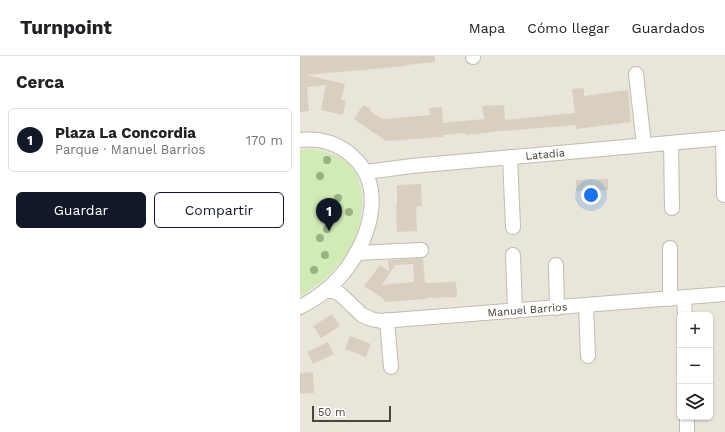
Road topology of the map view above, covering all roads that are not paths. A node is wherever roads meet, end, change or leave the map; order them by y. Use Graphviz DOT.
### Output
graph roads {
  1 [pos="636,74"];
  2 [pos="724,138"];
  3 [pos="300,140"];
  4 [pos="671,143"];
  5 [pos="644,145"];
  6 [pos="510,157"];
  7 [pos="366,172"];
  8 [pos="724,195"];
  9 [pos="672,208"];
  10 [pos="513,227"];
  11 [pos="670,248"];
  12 [pos="420,250"];
  13 [pos="356,253"];
  14 [pos="513,255"];
  15 [pos="556,265"];
  16 [pos="340,277"];
  17 [pos="325,291"];
  18 [pos="340,294"];
  19 [pos="725,294"];
  20 [pos="677,298"];
  21 [pos="586,306"];
  22 [pos="300,307"];
  23 [pos="557,308"];
  24 [pos="515,311"];
  25 [pos="683,312"];
  26 [pos="387,320"];
  27 [pos="588,356"];
  28 [pos="391,367"];
  29 [pos="687,420"];
  30 [pos="687,432"];
  1 -- 5 [label="street"];
  2 -- 4 [label="street, Latadía"];
  2 -- 8 [label="street"];
  3 -- 7 [label="street"];
  4 -- 5 [label="street, Latadía"];
  4 -- 9 [label="street"];
  5 -- 6 [label="street, Latadía"];
  6 -- 7 [label="street, Latadía"];
  6 -- 10 [label="street"];
  7 -- 13 [label="street"];
  11 -- 20 [label="street"];
  12 -- 13 [label="street"];
  13 -- 16 [label="street"];
  14 -- 24 [label="street"];
  15 -- 23 [label="street"];
  16 -- 17 [label="street"];
  16 -- 18 [label="street"];
  17 -- 18 [label="street"];
  17 -- 22 [label="street"];
  18 -- 26 [label="street, Manuel Barrios"];
  19 -- 20 [label="street, Manuel Barrios"];
  20 -- 21 [label="street, Manuel Barrios"];
  20 -- 25 [label="street"];
  21 -- 23 [label="street, Manuel Barrios"];
  21 -- 27 [label="street"];
  23 -- 24 [label="street, Manuel Barrios"];
  24 -- 26 [label="street, Manuel Barrios"];
  26 -- 28 [label="street"];
  29 -- 30 [label="street"];
}
